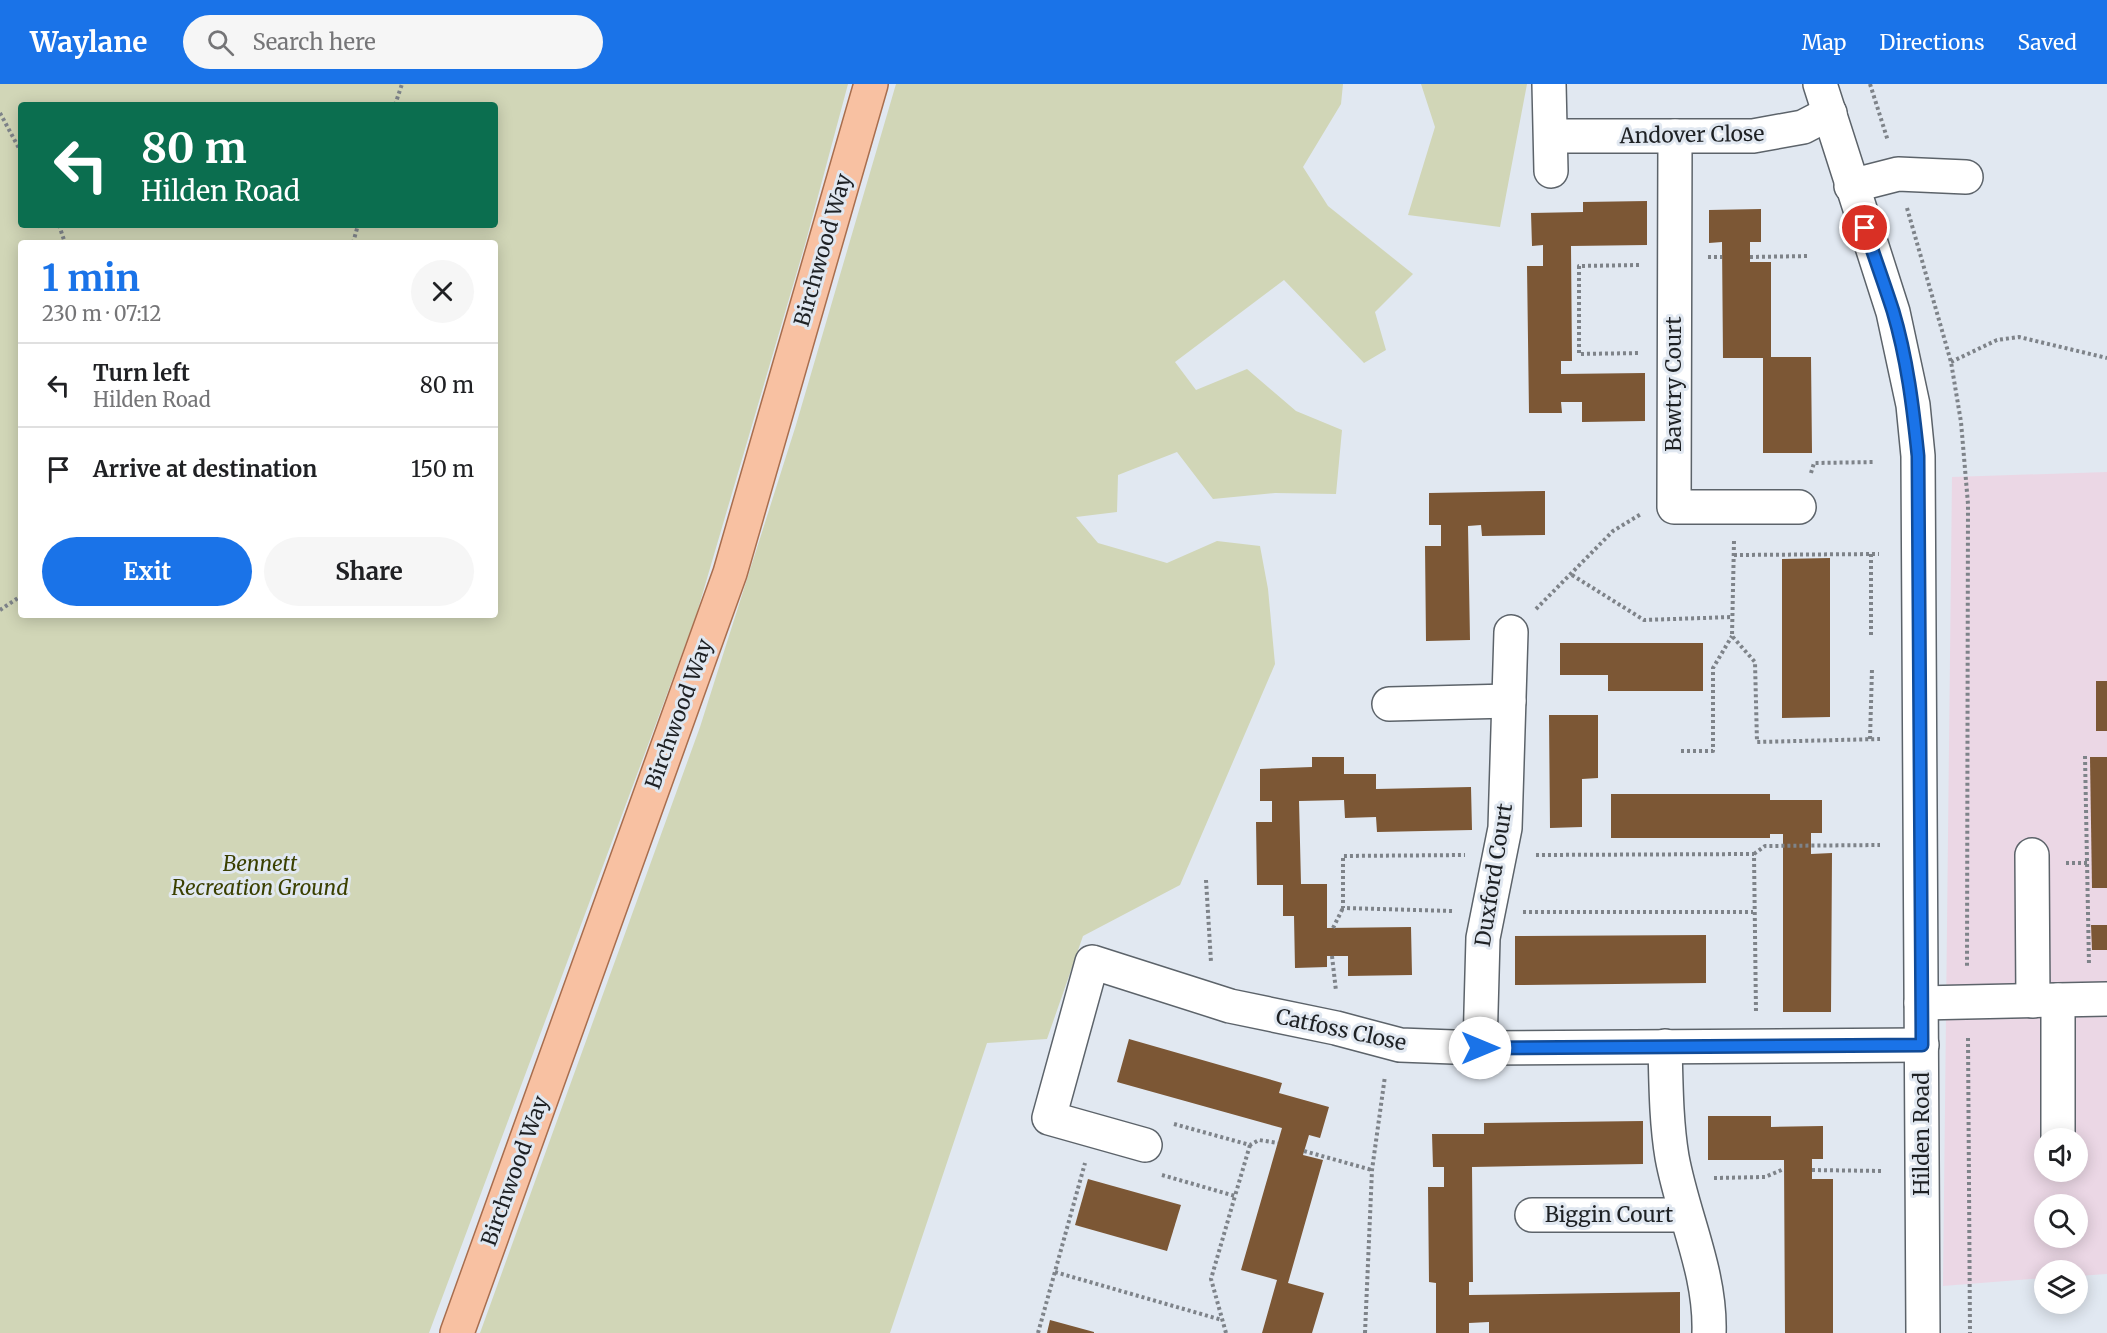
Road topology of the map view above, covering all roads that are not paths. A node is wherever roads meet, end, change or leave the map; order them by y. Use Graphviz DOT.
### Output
graph roads {
  1 [pos="871,84"];
  2 [pos="1549,84"];
  3 [pos="1825,99"];
  4 [pos="1551,136"];
  5 [pos="1675,136"];
  6 [pos="1551,171"];
  7 [pos="1966,177"];
  8 [pos="1851,186"];
  9 [pos="1799,507"];
  10 [pos="1511,632"];
  11 [pos="1509,701"];
  12 [pos="1389,704"];
  13 [pos="2032,855"];
  14 [pos="2107,999"];
  15 [pos="2045,1000"];
  16 [pos="1922,1003"];
  17 [pos="1922,1045"];
  18 [pos="1665,1046"];
  19 [pos="1480,1048"];
  20 [pos="2057,1128"];
  21 [pos="1145,1145"];
  22 [pos="1532,1215"];
  23 [pos="1686,1215"];
  24 [pos="457,1333"];
  25 [pos="1709,1333"];
  26 [pos="1923,1333"];
  1 -- 24 [label="main road, Birchwood Way"];
  2 -- 4 [label="street"];
  3 -- 5 [label="street, Andover Close"];
  3 -- 8 [label="street, Hilden Road"];
  4 -- 5 [label="street, Andover Close"];
  4 -- 6 [label="street"];
  5 -- 9 [label="street, Bawtry Court"];
  7 -- 8 [label="street"];
  8 -- 16 [label="street, Hilden Road"];
  10 -- 11 [label="street, Duxford Court"];
  11 -- 12 [label="street"];
  11 -- 19 [label="street, Duxford Court"];
  13 -- 15 [label="street"];
  14 -- 15 [label="street"];
  15 -- 16 [label="street"];
  15 -- 20 [label="street"];
  16 -- 17 [label="street, Hilden Road"];
  17 -- 18 [label="street, Catfoss Close"];
  17 -- 26 [label="street, Hilden Road"];
  18 -- 19 [label="street, Catfoss Close"];
  18 -- 23 [label="street, Biggin Court"];
  19 -- 21 [label="street, Catfoss Close"];
  22 -- 23 [label="street, Biggin Court"];
  23 -- 25 [label="street, Biggin Court"];
}
